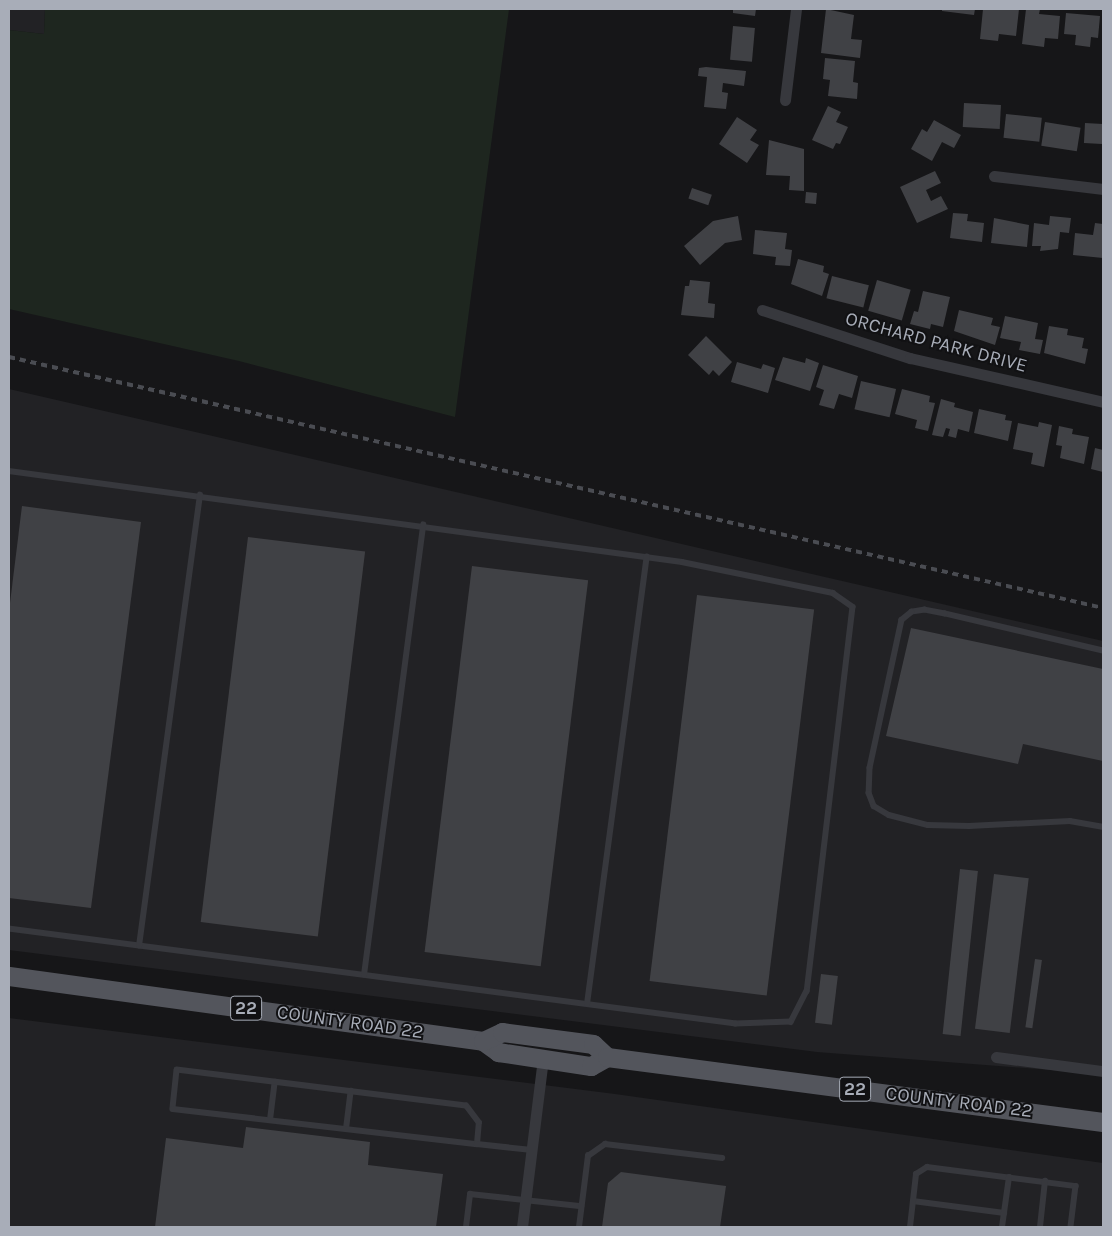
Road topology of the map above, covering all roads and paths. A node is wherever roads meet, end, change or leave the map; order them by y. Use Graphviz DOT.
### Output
graph roads {
  1 [pos="796,9"];
  2 [pos="785,100"];
  3 [pos="994,176"];
  4 [pos="1103,189"];
  5 [pos="762,310"];
  6 [pos="1103,402"];
  7 [pos="9,470"];
  8 [pos="200,495"];
  9 [pos="423,525"];
  10 [pos="647,557"];
  11 [pos="1103,651"];
  12 [pos="1103,827"];
  13 [pos="9,929"];
  14 [pos="139,946"];
  15 [pos="364,975"];
  16 [pos="9,976"];
  17 [pos="587,1004"];
  18 [pos="483,1041"];
  19 [pos="607,1057"];
  20 [pos="996,1057"];
  21 [pos="543,1059"];
  22 [pos="1103,1071"];
  23 [pos="275,1082"];
  24 [pos="351,1091"];
  25 [pos="270,1120"];
  26 [pos="1103,1122"];
  27 [pos="346,1129"];
  28 [pos="477,1144"];
  29 [pos="532,1150"];
  30 [pos="722,1158"];
  31 [pos="1009,1177"];
  32 [pos="1045,1182"];
  33 [pos="525,1201"];
  34 [pos="913,1201"];
  35 [pos="581,1206"];
  36 [pos="1004,1213"];
  37 [pos="466,1227"];
  38 [pos="522,1227"];
  39 [pos="578,1227"];
  40 [pos="910,1227"];
  41 [pos="1002,1227"];
  42 [pos="1040,1227"];
  43 [pos="1071,1227"];
  1 -- 2 [label="street"];
  3 -- 4 [label="street"];
  5 -- 6 [label="street, ORCHARD PARK DRIVE"];
  7 -- 8 [label="lane"];
  8 -- 9 [label="lane"];
  8 -- 14 [label="lane"];
  9 -- 10 [label="lane"];
  9 -- 15 [label="lane"];
  10 -- 17 [label="lane"];
  10 -- 17 [label="lane"];
  11 -- 12 [label="lane"];
  13 -- 14 [label="lane"];
  14 -- 15 [label="lane"];
  15 -- 17 [label="lane"];
  16 -- 18 [label="main road, COUNTY ROAD 22 / 22"];
  18 -- 19 [label="main road, COUNTY ROAD 22 / 22"];
  18 -- 21 [label="main road, COUNTY ROAD 22 / 22"];
  19 -- 21 [label="main road, COUNTY ROAD 22 / 22"];
  19 -- 26 [label="main road, COUNTY ROAD 22 / 22"];
  20 -- 22 [label="street"];
  21 -- 29 [label="street"];
  23 -- 24 [label="lane"];
  23 -- 25 [label="lane"];
  23 -- 25 [label="lane"];
  24 -- 27 [label="lane"];
  24 -- 28 [label="lane"];
  25 -- 27 [label="lane"];
  27 -- 28 [label="lane"];
  28 -- 29 [label="lane"];
  29 -- 33 [label="street"];
  30 -- 35 [label="lane"];
  31 -- 32 [label="lane"];
  31 -- 34 [label="lane"];
  31 -- 36 [label="lane"];
  32 -- 42 [label="lane"];
  32 -- 43 [label="lane"];
  33 -- 35 [label="lane"];
  33 -- 37 [label="lane"];
  33 -- 38 [label="street"];
  34 -- 36 [label="lane"];
  34 -- 40 [label="lane"];
  35 -- 39 [label="lane"];
  36 -- 41 [label="lane"];
}
